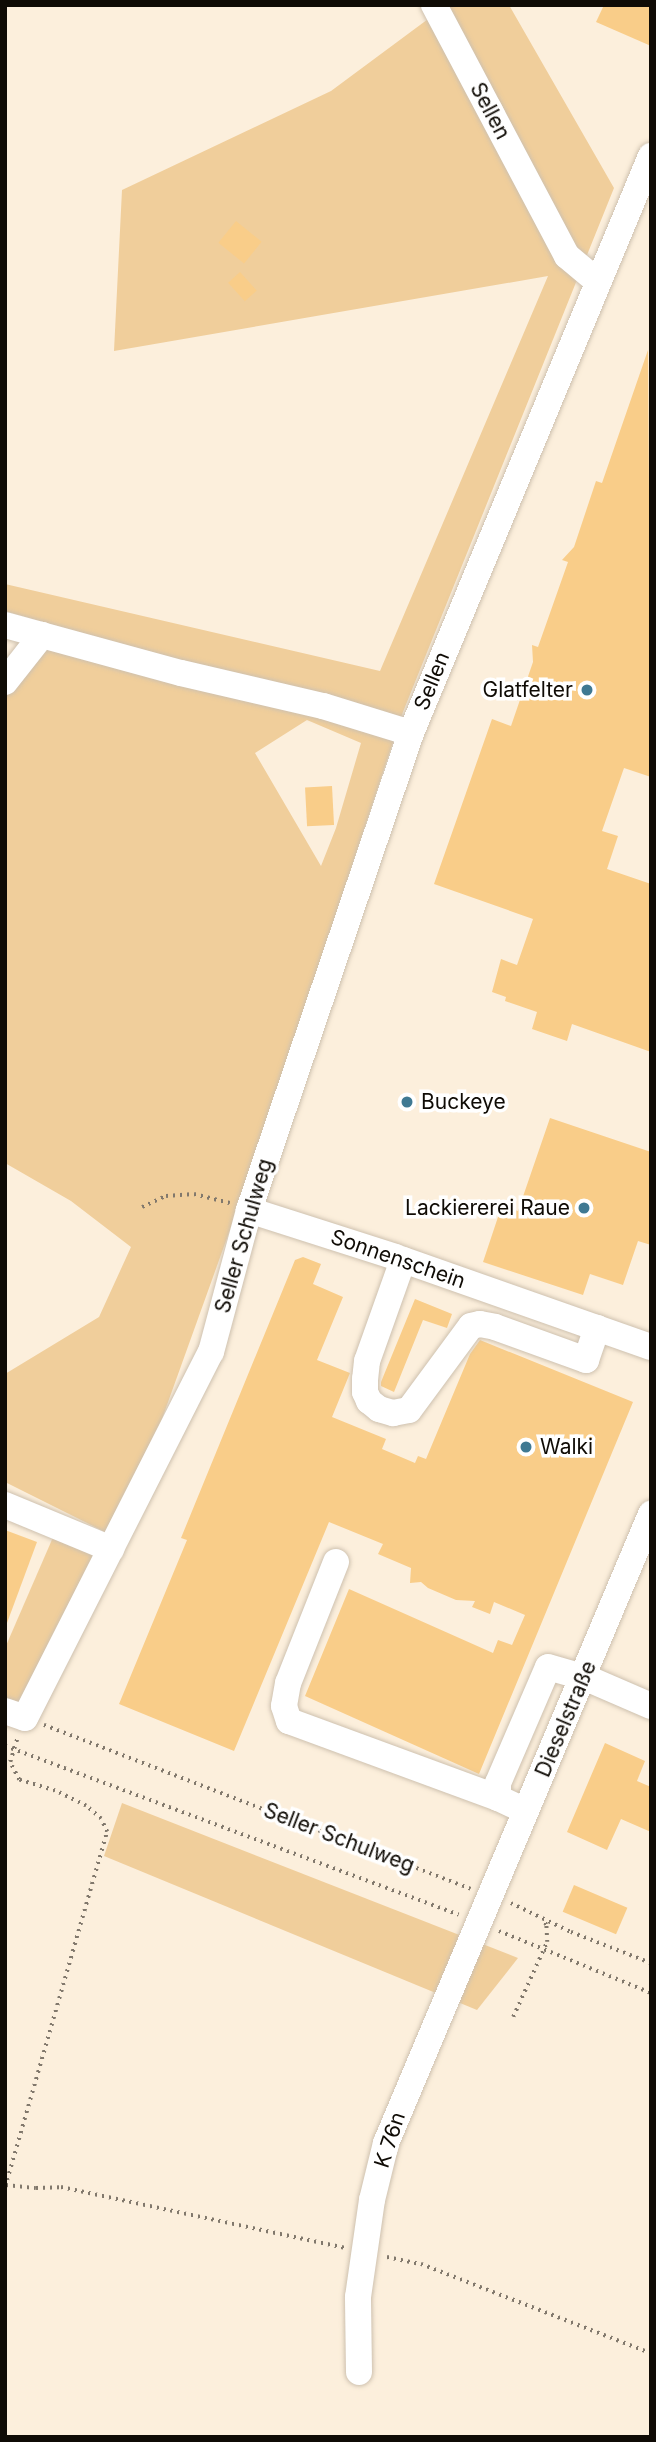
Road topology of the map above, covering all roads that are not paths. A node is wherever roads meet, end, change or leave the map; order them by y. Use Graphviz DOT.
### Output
graph roads {
  1 [pos="433,5"];
  2 [pos="651,156"];
  3 [pos="597,281"];
  4 [pos="5,625"];
  5 [pos="42,635"];
  6 [pos="5,682"];
  7 [pos="411,733"];
  8 [pos="249,1210"];
  9 [pos="403,1261"];
  10 [pos="597,1328"];
  11 [pos="651,1347"];
  12 [pos="5,1505"];
  13 [pos="651,1514"];
  14 [pos="111,1549"];
  15 [pos="336,1562"];
  16 [pos="584,1677"];
  17 [pos="651,1706"];
  18 [pos="15,1715"];
  19 [pos="498,1798"];
  20 [pos="527,1811"];
  21 [pos="477,1922"];
  22 [pos="359,2372"];
  1 -- 3 [label="street, Sellen"];
  2 -- 3 [label="street, Sellen"];
  3 -- 7 [label="street, Sellen"];
  4 -- 5 [label="street, Sellen"];
  5 -- 6 [label="street"];
  5 -- 7 [label="street, Sellen"];
  7 -- 8 [label="street, Seller Schulweg"];
  8 -- 9 [label="street, Sonnenschein"];
  8 -- 14 [label="street, Seller Schulweg"];
  9 -- 10 [label="street, Sonnenschein"];
  9 -- 10 [label="street"];
  10 -- 11 [label="street, Sonnenschein"];
  12 -- 14 [label="street"];
  13 -- 16 [label="street, Dieselstraße"];
  14 -- 18 [label="street, Seller Schulweg"];
  15 -- 19 [label="street"];
  16 -- 17 [label="street"];
  16 -- 19 [label="street"];
  16 -- 20 [label="street, Dieselstraße"];
  19 -- 20 [label="street"];
  20 -- 21 [label="street, Dieselstraße"];
  21 -- 22 [label="street, K 76n / K 76n"];
}
